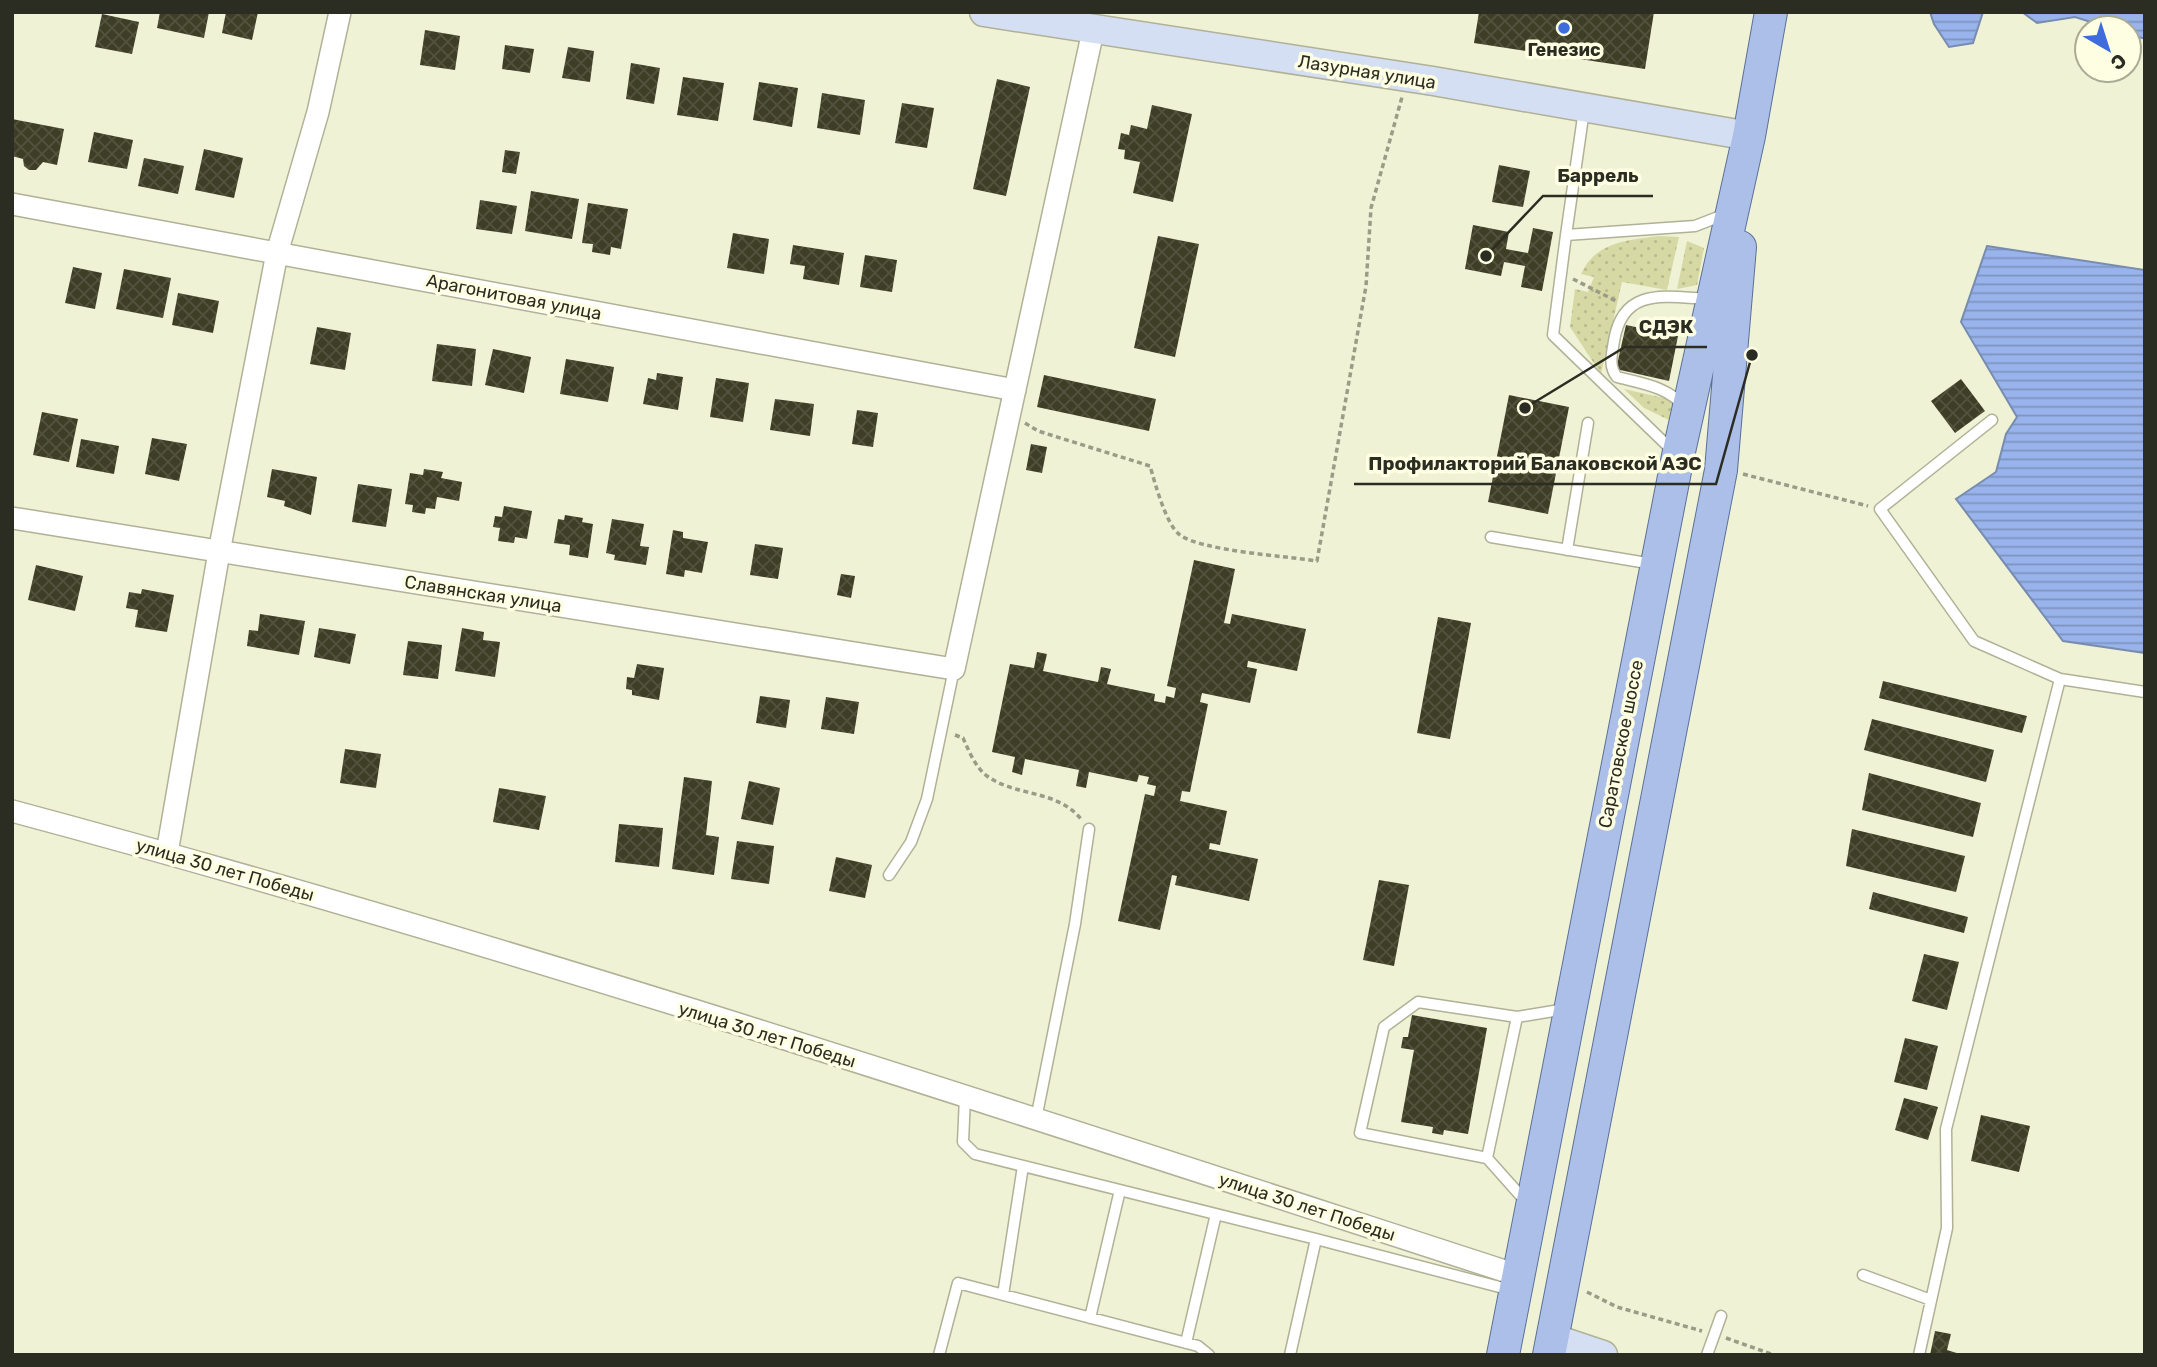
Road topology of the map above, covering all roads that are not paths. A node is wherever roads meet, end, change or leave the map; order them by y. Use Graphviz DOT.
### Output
graph roads {
  1 [pos="340,12"];
  2 [pos="984,12"];
  3 [pos="1771,12"];
  4 [pos="1093,31"];
  5 [pos="1585,107"];
  6 [pos="1749,136"];
  7 [pos="12,204"];
  8 [pos="1732,212"];
  9 [pos="1566,235"];
  10 [pos="277,253"];
  11 [pos="1724,304"];
  12 [pos="1015,390"];
  13 [pos="1688,412"];
  14 [pos="1992,420"];
  15 [pos="1588,423"];
  16 [pos="1678,456"];
  17 [pos="12,518"];
  18 [pos="1491,537"];
  19 [pos="1567,550"];
  20 [pos="219,552"];
  21 [pos="1656,565"];
  22 [pos="954,669"];
  23 [pos="2060,679"];
  24 [pos="2145,692"];
  25 [pos="12,811"];
  26 [pos="1089,829"];
  27 [pos="167,853"];
  28 [pos="889,875"];
  29 [pos="1568,1009"];
  30 [pos="1517,1017"];
  31 [pos="965,1097"];
  32 [pos="1036,1119"];
  33 [pos="1487,1158"];
  34 [pos="1023,1166"];
  35 [pos="1120,1190"];
  36 [pos="1530,1206"];
  37 [pos="1216,1214"];
  38 [pos="1316,1239"];
  39 [pos="1863,1275"];
  40 [pos="1515,1283"];
  41 [pos="1003,1295"];
  42 [pos="1931,1300"];
  43 [pos="1721,1316"];
  44 [pos="1090,1318"];
  45 [pos="1186,1343"];
  46 [pos="1528,1348"];
  47 [pos="939,1355"];
  48 [pos="1209,1355"];
  49 [pos="1290,1355"];
  50 [pos="1603,1355"];
  51 [pos="1707,1355"];
  52 [pos="1919,1355"];
  1 -- 10 [label="street"];
  2 -- 4 [label="street, Лазурная улица"];
  3 -- 6 [label="main road, Саратовское шоссе"];
  4 -- 5 [label="street, Лазурная улица"];
  4 -- 12 [label="street"];
  5 -- 6 [label="street, Лазурная улица"];
  5 -- 9 [label="lane"];
  6 -- 8 [label="main road, Саратовское шоссе"];
  6 -- 11 [label="main road, Саратовское шоссе"];
  7 -- 10 [label="street, Арагонитовая улица"];
  8 -- 9 [label="lane"];
  8 -- 11 [label="main road, Саратовское шоссе"];
  9 -- 16 [label="lane"];
  10 -- 12 [label="street, Арагонитовая улица"];
  10 -- 20 [label="street"];
  11 -- 13 [label="main road, Саратовское шоссе"];
  11 -- 13 [label="lane"];
  11 -- 46 [label="main road, Саратовское шоссе"];
  12 -- 22 [label="street"];
  13 -- 16 [label="main road, Саратовское шоссе"];
  14 -- 23 [label="lane"];
  15 -- 19 [label="lane"];
  16 -- 21 [label="main road, Саратовское шоссе"];
  17 -- 20 [label="street, Славянская улица"];
  18 -- 19 [label="lane"];
  19 -- 21 [label="lane"];
  20 -- 22 [label="street, Славянская улица"];
  20 -- 27 [label="street"];
  21 -- 29 [label="main road, Саратовское шоссе"];
  22 -- 28 [label="lane"];
  23 -- 24 [label="lane"];
  23 -- 42 [label="lane"];
  25 -- 27 [label="street, улица 30 лет Победы"];
  26 -- 32 [label="lane"];
  27 -- 31 [label="street, улица 30 лет Победы"];
  29 -- 30 [label="lane"];
  29 -- 36 [label="main road, Саратовское шоссе"];
  30 -- 33 [label="lane"];
  30 -- 33 [label="lane"];
  31 -- 32 [label="street, улица 30 лет Победы"];
  31 -- 34 [label="lane"];
  32 -- 40 [label="street, улица 30 лет Победы"];
  33 -- 36 [label="lane"];
  34 -- 35 [label="lane"];
  34 -- 41 [label="lane"];
  35 -- 37 [label="lane"];
  35 -- 44 [label="lane"];
  36 -- 40 [label="main road, Саратовское шоссе"];
  37 -- 38 [label="lane"];
  37 -- 45 [label="lane"];
  38 -- 40 [label="lane"];
  38 -- 49 [label="lane"];
  39 -- 42 [label="lane"];
  40 -- 46 [label="main road, Саратовское шоссе"];
  41 -- 44 [label="lane"];
  41 -- 47 [label="lane"];
  42 -- 52 [label="lane"];
  43 -- 51 [label="lane"];
  44 -- 45 [label="lane"];
  45 -- 48 [label="lane"];
  46 -- 50 [label="street"];
}
